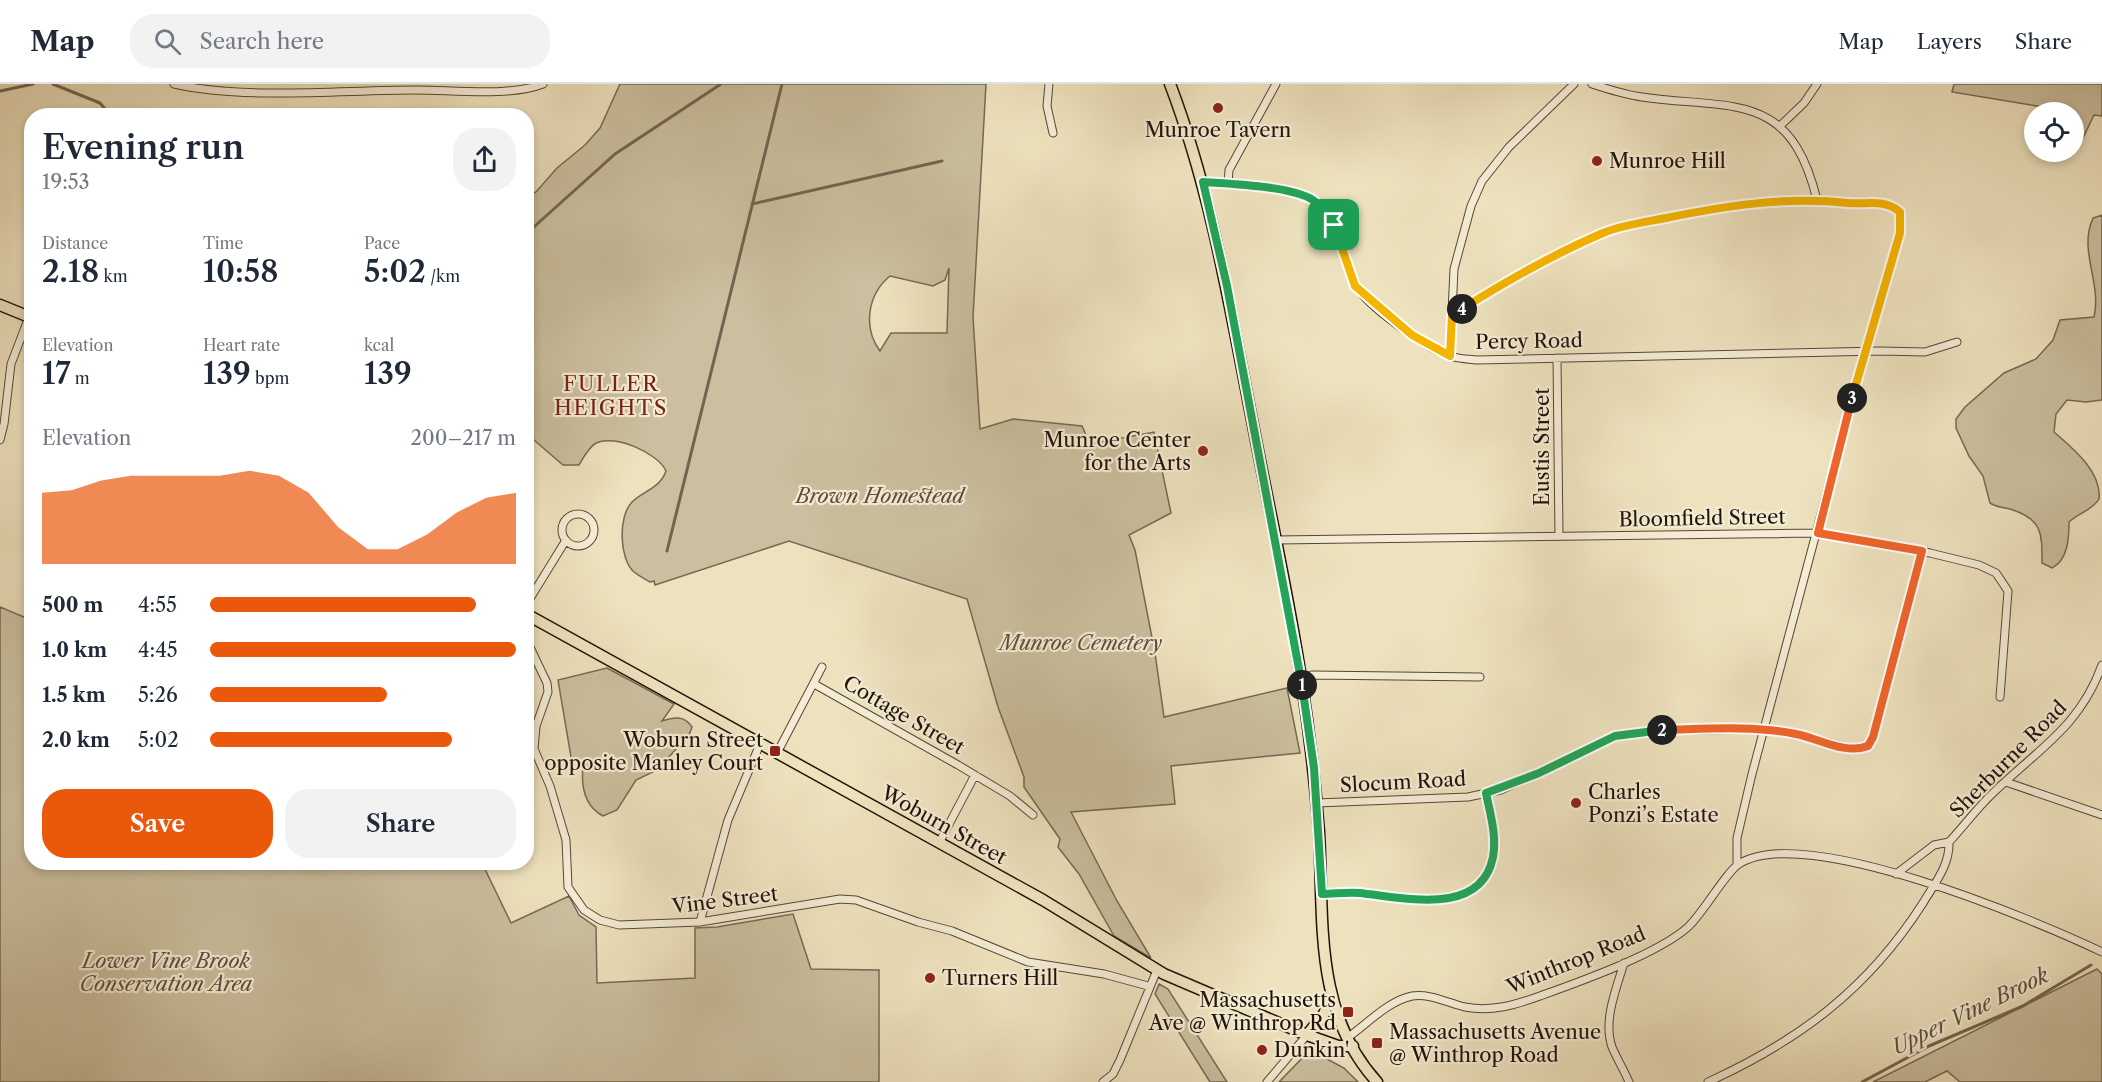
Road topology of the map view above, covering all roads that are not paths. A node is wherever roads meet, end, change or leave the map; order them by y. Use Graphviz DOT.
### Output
graph roads {
  1 [pos="174,84"];
  2 [pos="543,84"];
  3 [pos="1049,84"];
  4 [pos="1170,84"];
  5 [pos="1276,84"];
  6 [pos="1574,84"];
  7 [pos="1592,84"];
  8 [pos="1817,84"];
  9 [pos="267,88"];
  10 [pos="1780,126"];
  11 [pos="1053,133"];
  12 [pos="1203,182"];
  13 [pos="1228,184"];
  14 [pos="1817,200"];
  15 [pos="0,305"];
  16 [pos="24,315"];
  17 [pos="1452,315"];
  18 [pos="24,333"];
  19 [pos="1957,342"];
  20 [pos="1864,352"];
  21 [pos="1450,356"];
  22 [pos="1557,358"];
  23 [pos="0,440"];
  24 [pos="1818,533"];
  25 [pos="1559,536"];
  26 [pos="566,540"];
  27 [pos="1276,540"];
  28 [pos="1922,551"];
  29 [pos="534,592"];
  30 [pos="534,618"];
  31 [pos="534,656"];
  32 [pos="2102,665"];
  33 [pos="822,668"];
  34 [pos="1480,677"];
  35 [pos="1301,678"];
  36 [pos="816,685"];
  37 [pos="2093,687"];
  38 [pos="2102,688"];
  39 [pos="2000,697"];
  40 [pos="1765,729"];
  41 [pos="760,744"];
  42 [pos="534,749"];
  43 [pos="534,749"];
  44 [pos="777,753"];
  45 [pos="975,775"];
  46 [pos="2006,782"];
  47 [pos="1486,793"];
  48 [pos="1317,803"];
  49 [pos="1034,815"];
  50 [pos="2102,815"];
  51 [pos="1949,842"];
  52 [pos="939,843"];
  53 [pos="1737,865"];
  54 [pos="1896,874"];
  55 [pos="1934,884"];
  56 [pos="1322,894"];
  57 [pos="700,922"];
  58 [pos="2102,952"];
  59 [pos="1624,963"];
  60 [pos="1157,970"];
  61 [pos="1149,986"];
  62 [pos="1330,998"];
  63 [pos="1307,1035"];
  64 [pos="1350,1042"];
  65 [pos="1103,1082"];
  66 [pos="1267,1082"];
  67 [pos="1377,1082"];
  68 [pos="1629,1082"];
  69 [pos="1708,1082"];
  1 -- 9 [label="street"];
  2 -- 9 [label="street"];
  3 -- 11 [label="street"];
  4 -- 12 [label="main road"];
  5 -- 13 [label="street"];
  6 -- 17 [label="street"];
  7 -- 10 [label="street"];
  8 -- 10 [label="street"];
  10 -- 14 [label="street"];
  12 -- 13 [label="street, Percy Road"];
  12 -- 27 [label="main road"];
  13 -- 21 [label="street, Percy Road"];
  14 -- 17 [label="street"];
  14 -- 20 [label="street"];
  15 -- 16 [label="main road"];
  17 -- 21 [label="street"];
  18 -- 23 [label="street"];
  19 -- 20 [label="street, Percy Road"];
  20 -- 22 [label="street, Percy Road"];
  20 -- 24 [label="street"];
  21 -- 22 [label="street, Percy Road"];
  22 -- 25 [label="street, Eustis Street"];
  24 -- 25 [label="street, Bloomfield Street"];
  24 -- 28 [label="street, Bloomfield Street"];
  24 -- 40 [label="street"];
  25 -- 27 [label="street, Bloomfield Street"];
  26 -- 26 [label="street"];
  26 -- 29 [label="street"];
  27 -- 35 [label="main road"];
  28 -- 39 [label="street, Bloomfield Street"];
  28 -- 40 [label="street, Slocum Road"];
  30 -- 41 [label="main road, Woburn Street"];
  31 -- 43 [label="street, Vine Street"];
  32 -- 37 [label="street, Sherburne Road"];
  33 -- 36 [label="street, Cottage Street"];
  34 -- 35 [label="street"];
  35 -- 48 [label="main road"];
  36 -- 44 [label="street, Cottage Street"];
  36 -- 45 [label="street, Cottage Street"];
  37 -- 38 [label="street"];
  37 -- 46 [label="street, Sherburne Road"];
  40 -- 47 [label="street, Slocum Road"];
  40 -- 53 [label="street"];
  41 -- 44 [label="main road, Woburn Street"];
  41 -- 57 [label="street"];
  42 -- 57 [label="street, Vine Street"];
  44 -- 52 [label="main road, Woburn Street"];
  45 -- 49 [label="street, Cottage Street"];
  45 -- 52 [label="street, Cottage Street"];
  46 -- 50 [label="street"];
  46 -- 51 [label="street, Sherburne Road"];
  47 -- 48 [label="street, Slocum Road"];
  47 -- 56 [label="street"];
  48 -- 56 [label="main road"];
  51 -- 54 [label="street, Sherburne Road"];
  51 -- 55 [label="street, Sherburne Road"];
  52 -- 60 [label="main road, Woburn Street"];
  53 -- 54 [label="street"];
  53 -- 59 [label="street, Winthrop Road"];
  54 -- 55 [label="street"];
  55 -- 58 [label="street"];
  55 -- 69 [label="street, Sherburne Road"];
  56 -- 62 [label="main road"];
  57 -- 61 [label="street, Vine Street"];
  59 -- 64 [label="street, Winthrop Road"];
  59 -- 68 [label="street"];
  60 -- 61 [label="street"];
  60 -- 63 [label="main road, Woburn Street"];
  61 -- 65 [label="street"];
  62 -- 63 [label="main road"];
  62 -- 64 [label="main road"];
  63 -- 64 [label="main road, Woburn Street"];
  63 -- 66 [label="street"];
  64 -- 67 [label="main road"];
}
